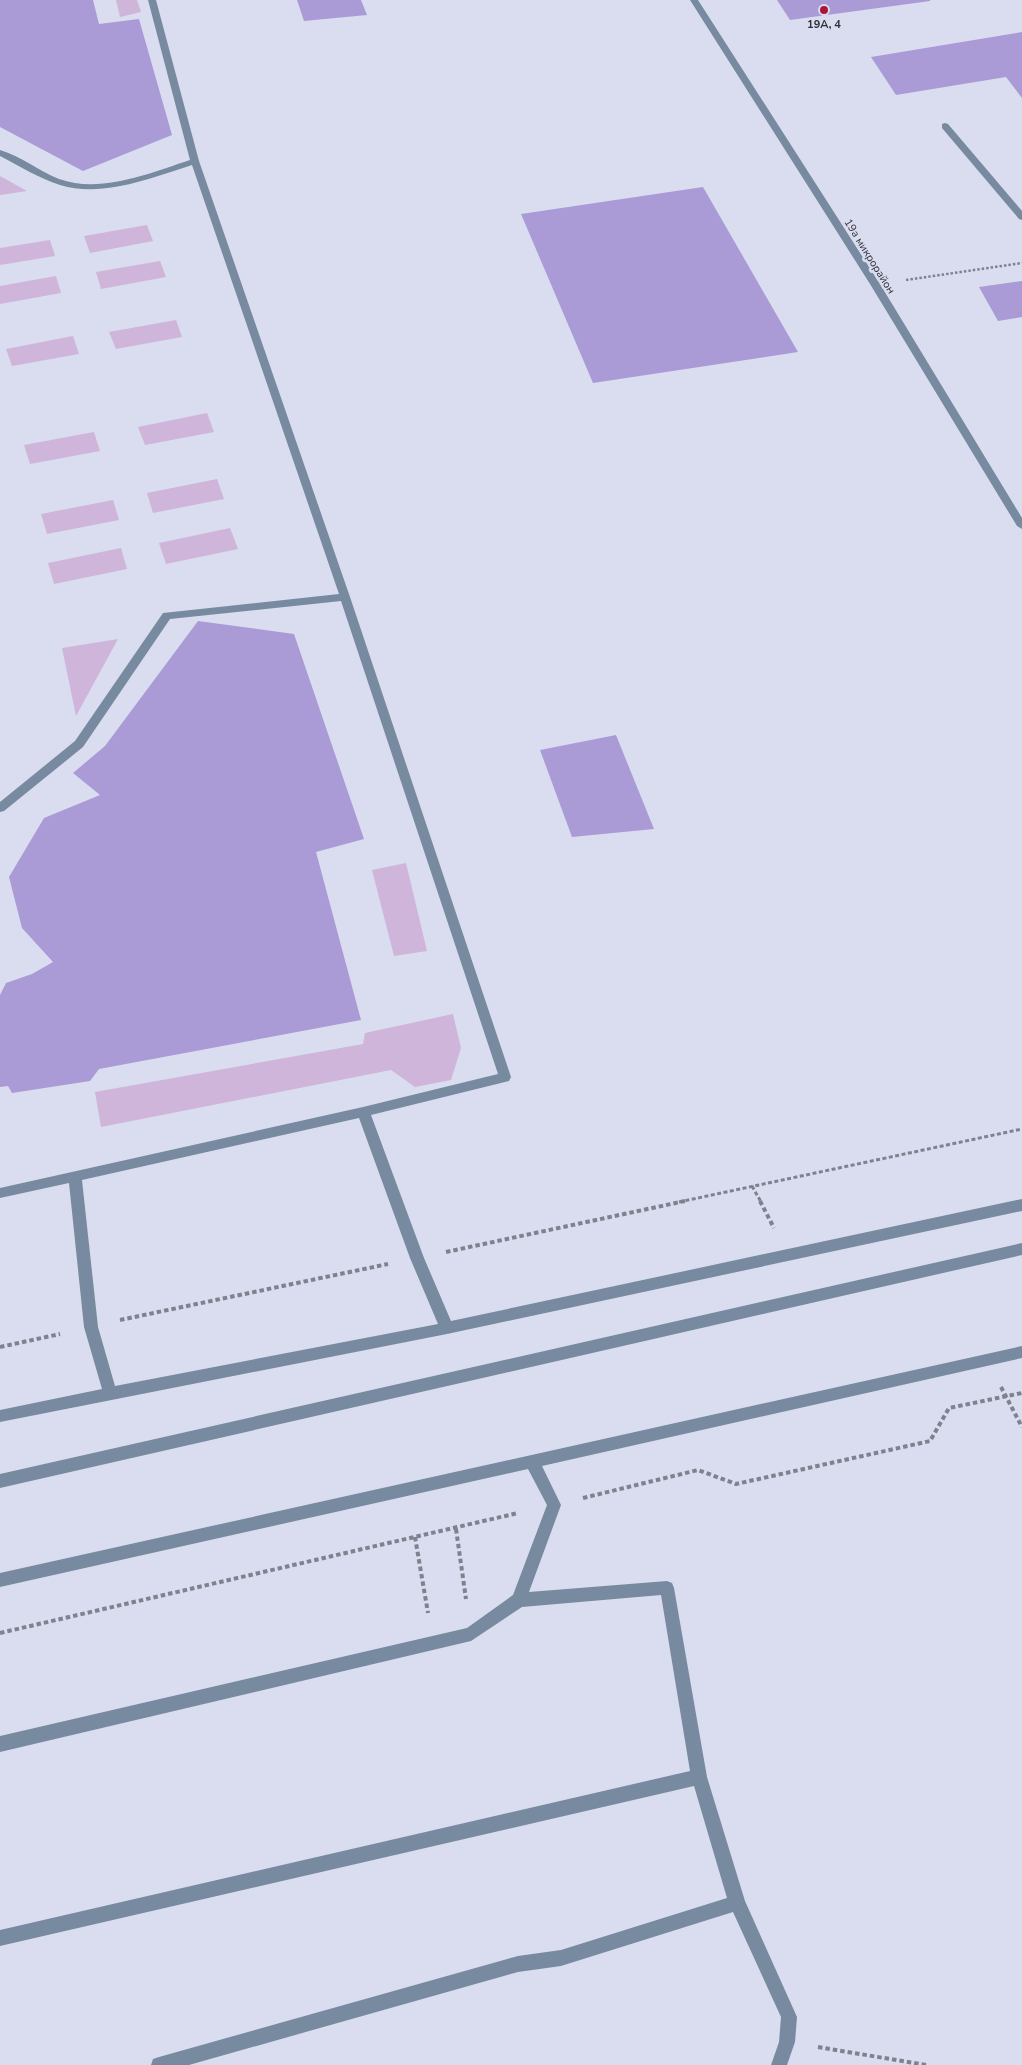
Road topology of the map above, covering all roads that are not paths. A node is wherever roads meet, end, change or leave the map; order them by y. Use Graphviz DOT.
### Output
graph roads {
  1 [pos="152,0"];
  2 [pos="694,0"];
  3 [pos="945,126"];
  4 [pos="0,153"];
  5 [pos="195,161"];
  6 [pos="1022,217"];
  7 [pos="1022,526"];
  8 [pos="345,597"];
  9 [pos="0,808"];
  10 [pos="363,1112"];
  11 [pos="75,1176"];
  12 [pos="0,1193"];
  13 [pos="1022,1205"];
  14 [pos="1022,1249"];
  15 [pos="447,1328"];
  16 [pos="1022,1352"];
  17 [pos="110,1393"];
  18 [pos="0,1416"];
  19 [pos="532,1461"];
  20 [pos="0,1481"];
  21 [pos="0,1580"];
  22 [pos="519,1600"];
  23 [pos="0,1744"];
  24 [pos="699,1777"];
  25 [pos="737,1903"];
  26 [pos="0,1938"];
  27 [pos="159,2065"];
  28 [pos="779,2065"];
  1 -- 5 [label="street"];
  2 -- 7 [label="street, 19а микрорайон"];
  3 -- 6 [label="street"];
  4 -- 5 [label="street"];
  5 -- 8 [label="street"];
  8 -- 9 [label="street"];
  8 -- 10 [label="street"];
  10 -- 11 [label="street"];
  10 -- 15 [label="street"];
  11 -- 12 [label="street"];
  11 -- 17 [label="street"];
  13 -- 15 [label="street"];
  14 -- 20 [label="street"];
  15 -- 17 [label="street"];
  16 -- 19 [label="street"];
  17 -- 18 [label="street"];
  19 -- 21 [label="street"];
  19 -- 22 [label="street"];
  22 -- 23 [label="street"];
  22 -- 24 [label="street"];
  24 -- 25 [label="street"];
  24 -- 26 [label="street"];
  25 -- 27 [label="street"];
  25 -- 28 [label="street"];
}
